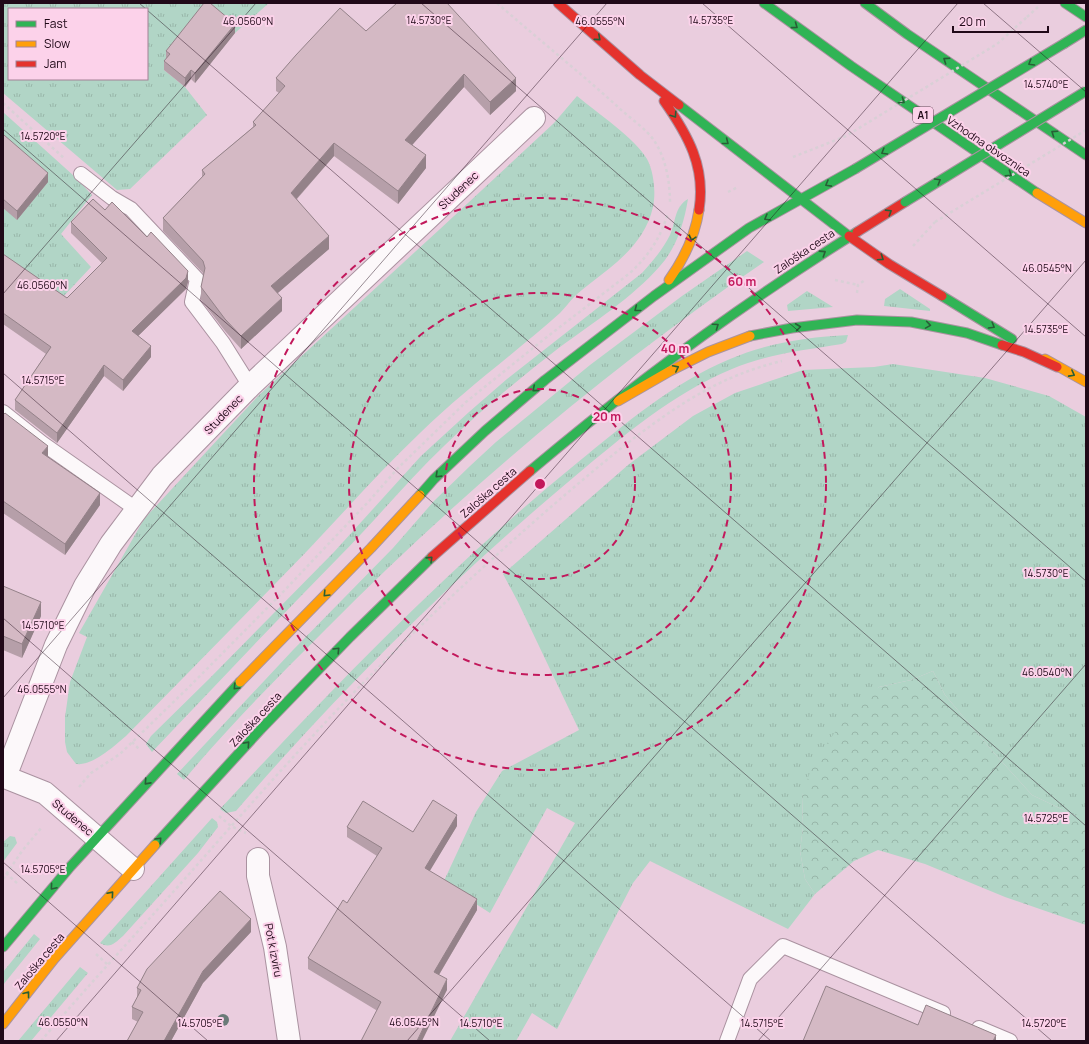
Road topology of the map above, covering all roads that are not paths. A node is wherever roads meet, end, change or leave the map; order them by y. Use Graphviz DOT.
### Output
graph roads {
  1 [pos="558,3"];
  2 [pos="764,3"];
  3 [pos="865,3"];
  4 [pos="1065,3"];
  5 [pos="1086,17"];
  6 [pos="1086,30"];
  7 [pos="640,75"];
  8 [pos="1086,92"];
  9 [pos="534,118"];
  10 [pos="1086,155"];
  11 [pos="81,174"];
  12 [pos="801,199"];
  13 [pos="1086,223"];
  14 [pos="849,236"];
  15 [pos="654,296"];
  16 [pos="1057,367"];
  17 [pos="1086,382"];
  18 [pos="250,386"];
  19 [pos="618,400"];
  20 [pos="3,412"];
  21 [pos="136,509"];
  22 [pos="4,778"];
  23 [pos="98,837"];
  24 [pos="258,859"];
  25 [pos="133,869"];
  26 [pos="3,947"];
  27 [pos="3,1024"];
  28 [pos="289,1041"];
  29 [pos="727,1041"];
  30 [pos="1010,1041"];
  1 -- 7 [label="main road, one-way"];
  2 -- 13 [label="main road, Vzhodna obvoznica / A1, one-way"];
  10 -- 3 [label="main road, one-way"];
  4 -- 5 [label="main road"];
  6 -- 12 [label="main road, one-way, bridge"];
  7 -- 12 [label="main road, one-way"];
  7 -- 15 [label="main road, one-way"];
  14 -- 8 [label="main road, Zaloška cesta, one-way, bridge"];
  9 -- 18 [label="street, Studenec"];
  11 -- 18 [label="lane"];
  12 -- 14 [label="main road"];
  12 -- 15 [label="main road, one-way"];
  14 -- 16 [label="main road, one-way"];
  19 -- 14 [label="main road, Zaloška cesta, one-way"];
  15 -- 23 [label="main road, one-way"];
  16 -- 17 [label="main road, one-way"];
  19 -- 16 [label="main road, one-way"];
  18 -- 21 [label="street, Studenec"];
  25 -- 19 [label="main road, Zaloška cesta, one-way"];
  20 -- 21 [label="lane"];
  21 -- 22 [label="street, Studenec"];
  22 -- 23 [label="street, Studenec"];
  23 -- 25 [label="street, Studenec"];
  23 -- 26 [label="main road, one-way"];
  24 -- 28 [label="street, Pot k izviru"];
  27 -- 25 [label="main road, Zaloška cesta, one-way"];
  29 -- 30 [label="lane"];
}
